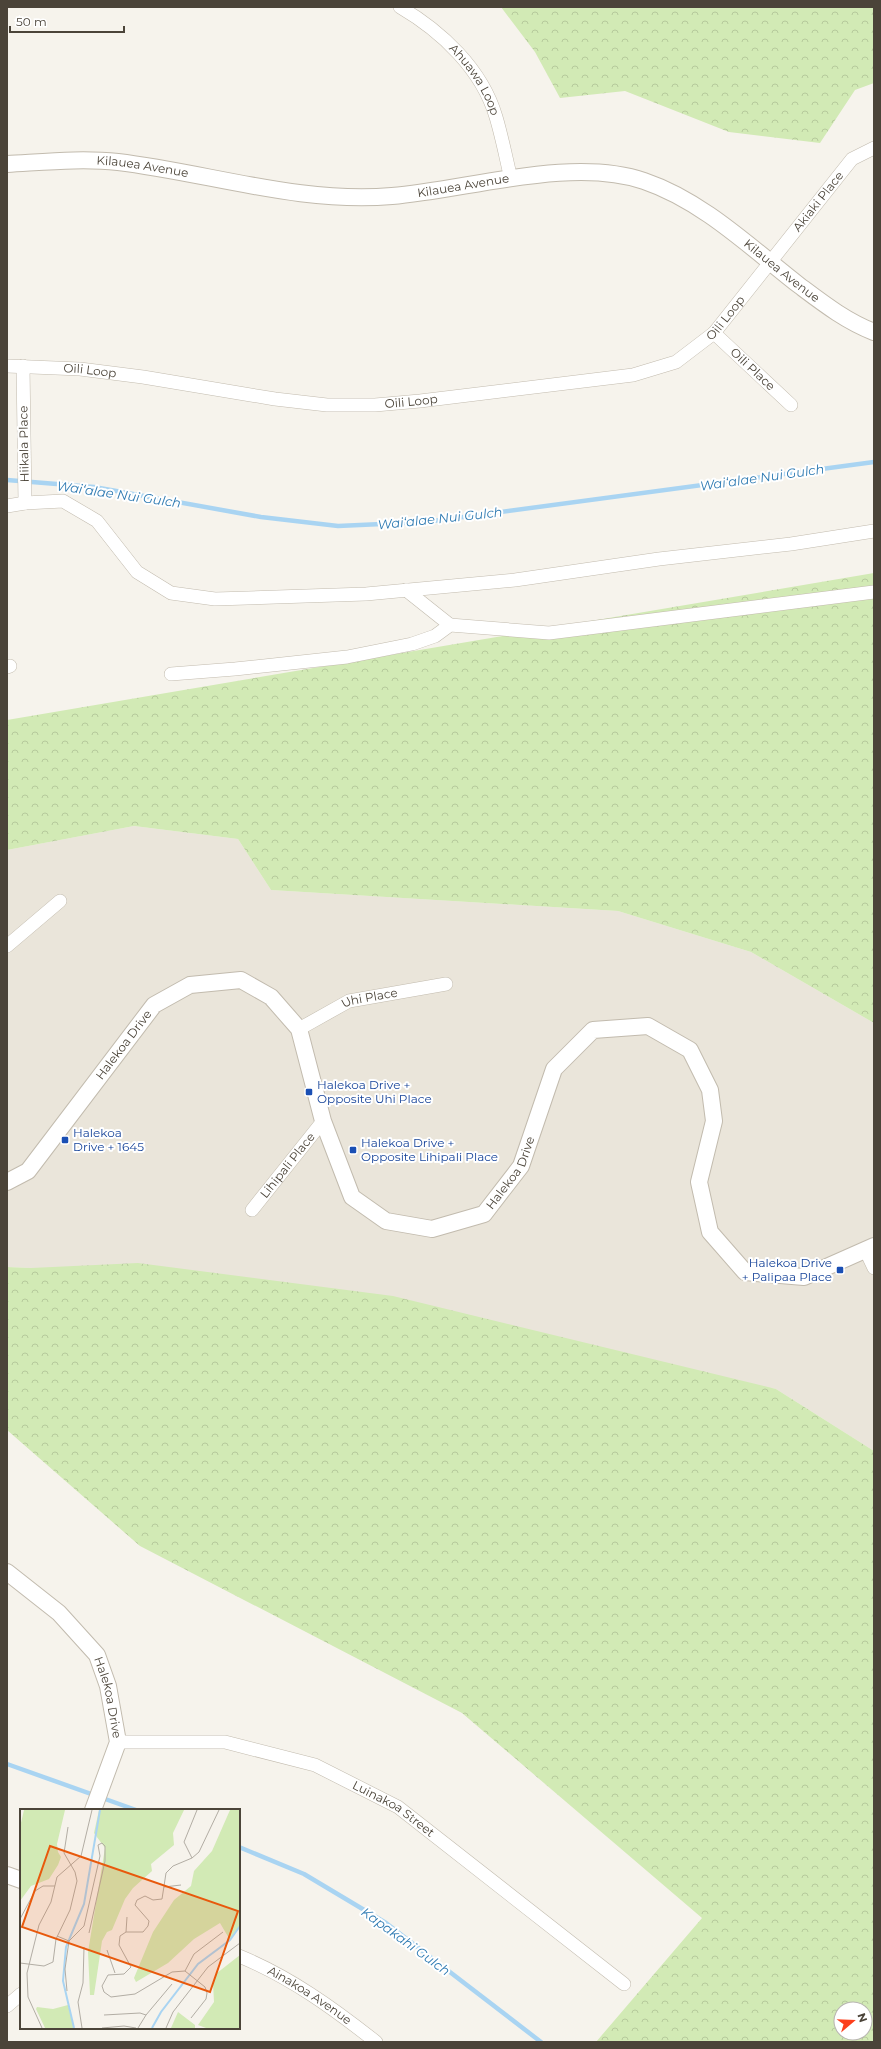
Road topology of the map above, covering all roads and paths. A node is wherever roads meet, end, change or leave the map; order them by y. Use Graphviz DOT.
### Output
graph roads {
  1 [pos="400,7"];
  2 [pos="874,148"];
  3 [pos="7,164"];
  4 [pos="511,179"];
  5 [pos="769,262"];
  6 [pos="874,332"];
  7 [pos="714,333"];
  8 [pos="7,366"];
  9 [pos="23,366"];
  10 [pos="791,405"];
  11 [pos="24,497"];
  12 [pos="7,506"];
  13 [pos="874,531"];
  14 [pos="406,590"];
  15 [pos="874,592"];
  16 [pos="450,625"];
  17 [pos="171,674"];
  18 [pos="60,901"];
  19 [pos="7,946"];
  20 [pos="446,984"];
  21 [pos="299,1028"];
  22 [pos="323,1121"];
  23 [pos="7,1182"];
  24 [pos="252,1210"];
  25 [pos="870,1248"];
  26 [pos="874,1268"];
  27 [pos="7,1572"];
  28 [pos="118,1742"];
  29 [pos="93,1809"];
  30 [pos="7,1875"];
  31 [pos="20,1880"];
  32 [pos="240,1956"];
  33 [pos="624,1984"];
  34 [pos="20,1995"];
  35 [pos="7,2006"];
  36 [pos="376,2042"];
  1 -- 4 [label="street, Ahuawa Loop"];
  2 -- 5 [label="street, Akiaki Place"];
  3 -- 4 [label="street, Kilauea Avenue"];
  4 -- 5 [label="street, Kilauea Avenue"];
  5 -- 6 [label="street, Kilauea Avenue"];
  5 -- 7 [label="street, Oili Loop"];
  7 -- 9 [label="street, Oili Loop"];
  7 -- 10 [label="street, Oili Place"];
  8 -- 9 [label="street, Oili Loop"];
  9 -- 11 [label="street, Hiikala Place"];
  11 -- 12 [label="street"];
  11 -- 14 [label="street"];
  13 -- 14 [label="street"];
  14 -- 16 [label="street"];
  15 -- 16 [label="street"];
  16 -- 17 [label="street"];
  18 -- 19 [label="street"];
  20 -- 21 [label="street, Uhi Place"];
  21 -- 22 [label="street, Halekoa Drive"];
  21 -- 23 [label="street, Halekoa Drive"];
  22 -- 24 [label="street, Lihipali Place"];
  22 -- 25 [label="street, Halekoa Drive"];
  25 -- 26 [label="street"];
  27 -- 28 [label="street, Halekoa Drive"];
  28 -- 29 [label="street, Halekoa Drive"];
  28 -- 33 [label="street, Luinakoa Street"];
  30 -- 31 [label="street"];
  32 -- 36 [label="street, Ainakoa Avenue"];
  34 -- 35 [label="street"];
}
